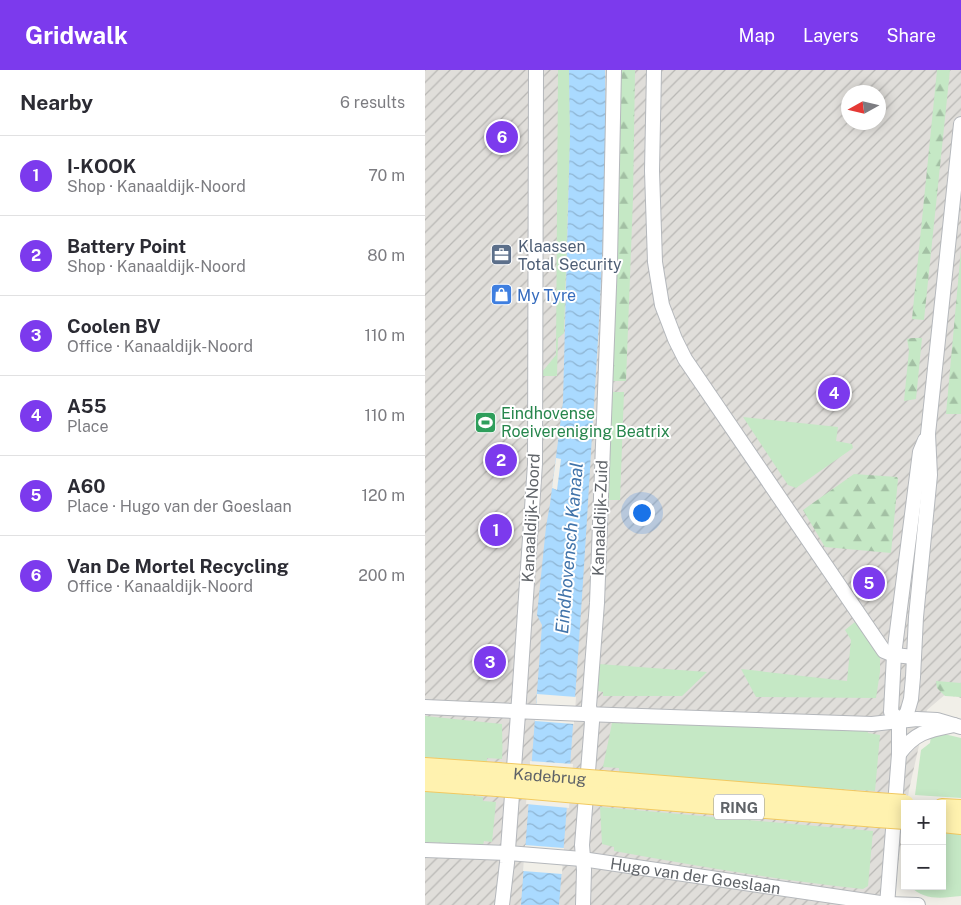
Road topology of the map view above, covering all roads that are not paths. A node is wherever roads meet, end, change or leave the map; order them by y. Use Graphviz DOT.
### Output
graph roads {
  1 [pos="536,70"];
  2 [pos="614,70"];
  3 [pos="653,70"];
  4 [pos="961,124"];
  5 [pos="928,434"];
  6 [pos="894,655"];
  7 [pos="914,657"];
  8 [pos="425,707"];
  9 [pos="519,711"];
  10 [pos="591,714"];
  11 [pos="899,721"];
  12 [pos="958,726"];
  13 [pos="899,754"];
  14 [pos="425,767"];
  15 [pos="497,780"];
  16 [pos="425,782"];
  17 [pos="901,805"];
  18 [pos="946,808"];
  19 [pos="961,809"];
  20 [pos="877,810"];
  21 [pos="901,819"];
  22 [pos="946,824"];
  23 [pos="961,825"];
  24 [pos="425,850"];
  25 [pos="508,853"];
  26 [pos="582,859"];
  27 [pos="887,904"];
  28 [pos="502,905"];
  29 [pos="583,905"];
  30 [pos="918,905"];
  1 -- 9 [label="street, Kanaaldijk-Noord"];
  2 -- 10 [label="street, Kanaaldijk-Zuid"];
  3 -- 6 [label="street"];
  4 -- 5 [label="street"];
  5 -- 6 [label="street"];
  5 -- 7 [label="street"];
  6 -- 7 [label="street"];
  6 -- 11 [label="street"];
  7 -- 11 [label="street"];
  8 -- 9 [label="street"];
  9 -- 10 [label="street"];
  9 -- 25 [label="street, Kanaaldijk-Noord"];
  10 -- 11 [label="street"];
  10 -- 26 [label="street, Kanaaldijk-Zuid"];
  11 -- 12 [label="street"];
  11 -- 13 [label="street"];
  12 -- 13 [label="street"];
  13 -- 27 [label="street"];
  14 -- 15 [label="main road, RING"];
  15 -- 16 [label="main road, RING"];
  15 -- 20 [label="main road, Kadebrug / RING, bridge"];
  17 -- 20 [label="main road, RING, bridge"];
  18 -- 19 [label="main road"];
  20 -- 21 [label="main road, RING, bridge"];
  22 -- 23 [label="main road"];
  24 -- 25 [label="street, Hugo van der Goeslaan"];
  25 -- 26 [label="street, Hugo van der Goeslaan"];
  25 -- 28 [label="street, Kanaaldijk-Noord"];
  26 -- 27 [label="street, Hugo van der Goeslaan"];
  26 -- 29 [label="street, Kanaaldijk-Zuid"];
  27 -- 30 [label="street, Hugo van der Goeslaan"];
}
